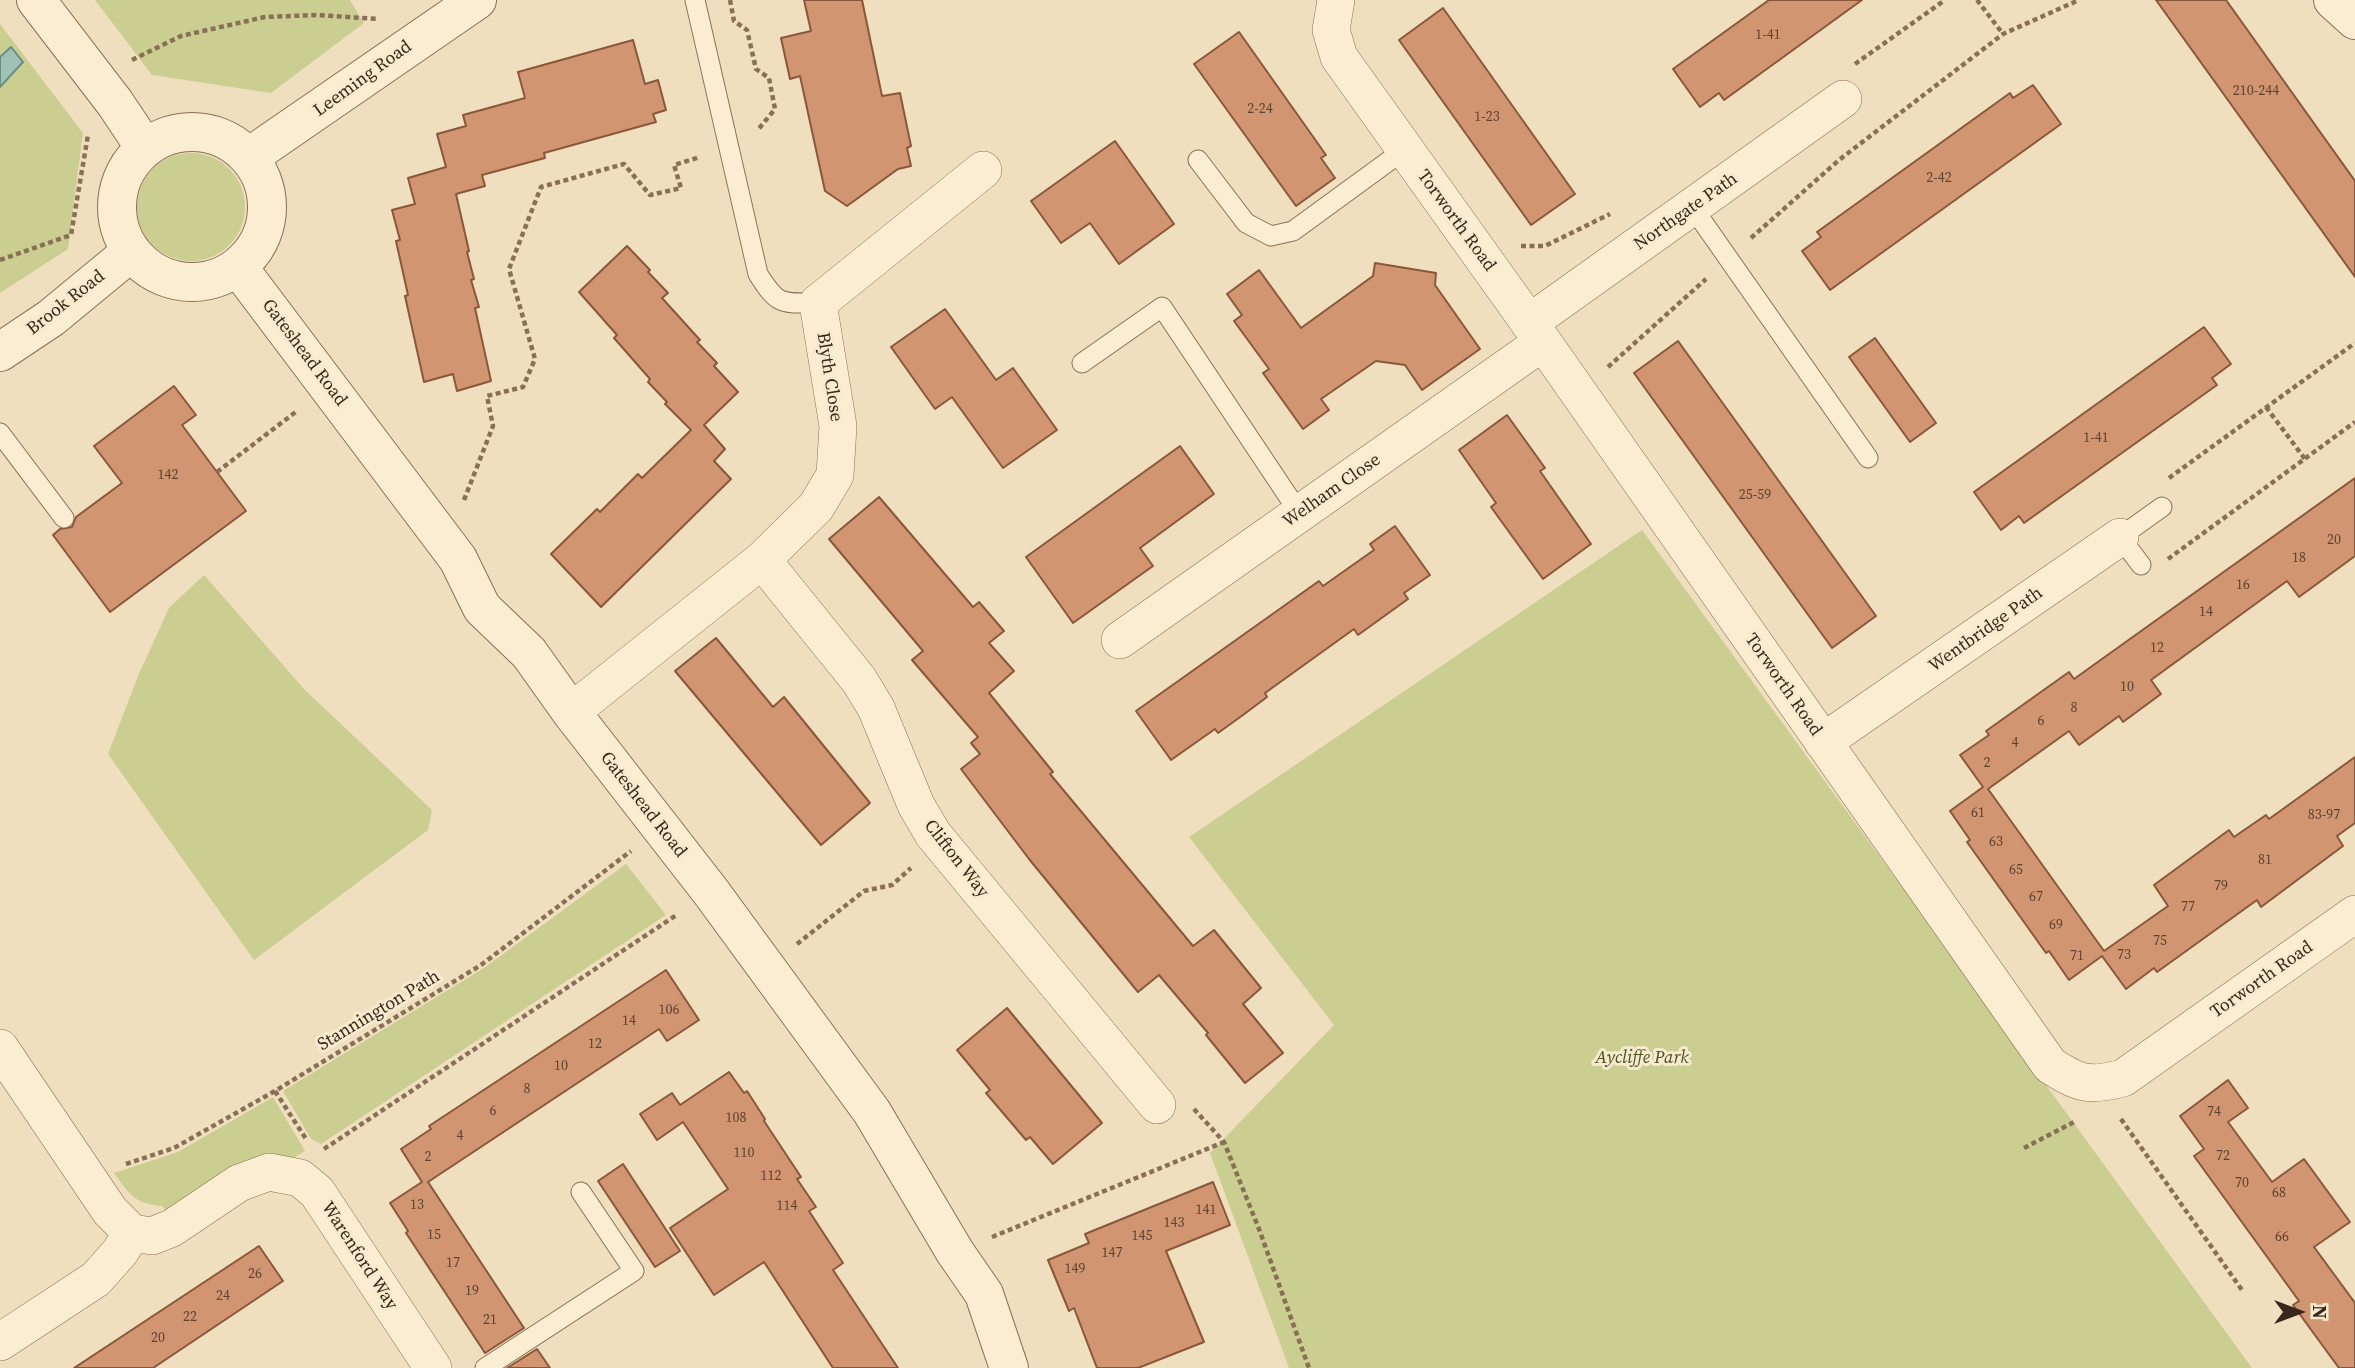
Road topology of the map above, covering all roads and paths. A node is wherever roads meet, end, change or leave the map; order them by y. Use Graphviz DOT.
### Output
graph roads {
  1 [pos="36,0"];
  2 [pos="477,0"];
  3 [pos="695,0"];
  4 [pos="730,0"];
  5 [pos="1336,0"];
  6 [pos="1977,0"];
  7 [pos="2079,0"];
  8 [pos="2333,0"];
  9 [pos="378,19"];
  10 [pos="2355,20"];
  11 [pos="2003,34"];
  12 [pos="131,60"];
  13 [pos="1843,99"];
  14 [pos="89,130"];
  15 [pos="145,148"];
  16 [pos="729,148"];
  17 [pos="1404,150"];
  18 [pos="249,157"];
  19 [pos="1198,160"];
  20 [pos="984,170"];
  21 [pos="1693,208"];
  22 [pos="131,252"];
  23 [pos="1729,258"];
  24 [pos="0,260"];
  25 [pos="238,267"];
  26 [pos="818,303"];
  27 [pos="1536,332"];
  28 [pos="2355,343"];
  29 [pos="0,352"];
  30 [pos="1082,363"];
  31 [pos="1578,393"];
  32 [pos="2266,407"];
  33 [pos="297,411"];
  34 [pos="2355,422"];
  35 [pos="0,433"];
  36 [pos="1868,458"];
  37 [pos="2305,458"];
  38 [pos="217,472"];
  39 [pos="2165,481"];
  40 [pos="464,500"];
  41 [pos="2162,506"];
  42 [pos="1300,514"];
  43 [pos="64,518"];
  44 [pos="2140,556"];
  45 [pos="762,560"];
  46 [pos="1121,640"];
  47 [pos="570,712"];
  48 [pos="1823,742"];
  49 [pos="661,828"];
  50 [pos="940,843"];
  51 [pos="711,892"];
  52 [pos="2355,914"];
  53 [pos="767,968"];
  54 [pos="0,1048"];
  55 [pos="2109,1082"];
  56 [pos="275,1091"];
  57 [pos="1157,1105"];
  58 [pos="2078,1120"];
  59 [pos="2024,1148"];
  60 [pos="308,1166"];
  61 [pos="89,1176"];
  62 [pos="580,1192"];
  63 [pos="132,1233"];
  64 [pos="955,1252"];
  65 [pos="2242,1290"];
  66 [pos="0,1342"];
  67 [pos="433,1368"];
  68 [pos="485,1368"];
  69 [pos="1009,1368"];
  70 [pos="1309,1368"];
  1 -- 15 [label="street"];
  2 -- 18 [label="street, Leeming Road"];
  3 -- 16 [label="lane"];
  4 -- 16 [label="path"];
  5 -- 17 [label="street, Torworth Road"];
  6 -- 11 [label="path"];
  7 -- 11 [label="path"];
  8 -- 10 [label="street"];
  9 -- 12 [label="path"];
  11 -- 23 [label="path"];
  13 -- 21 [label="street, Northgate Path"];
  14 -- 24 [label="path"];
  15 -- 18 [label="street"];
  15 -- 22 [label="street"];
  16 -- 26 [label="lane"];
  16 -- 40 [label="path"];
  17 -- 19 [label="lane"];
  17 -- 27 [label="street, Torworth Road"];
  18 -- 25 [label="street"];
  20 -- 26 [label="street"];
  21 -- 23 [label="lane"];
  21 -- 27 [label="street, Northgate Path"];
  22 -- 25 [label="street"];
  22 -- 29 [label="street, Brook Road"];
  23 -- 31 [label="path"];
  23 -- 36 [label="lane"];
  25 -- 47 [label="street, Gateshead Road"];
  26 -- 45 [label="street, Blyth Close"];
  27 -- 31 [label="street, Torworth Road"];
  27 -- 42 [label="street, Welham Close"];
  28 -- 32 [label="path"];
  30 -- 42 [label="lane"];
  31 -- 48 [label="street, Torworth Road"];
  32 -- 37 [label="path"];
  32 -- 39 [label="path"];
  33 -- 38 [label="path"];
  34 -- 37 [label="path"];
  35 -- 43 [label="lane"];
  37 -- 44 [label="path"];
  41 -- 44 [label="lane"];
  42 -- 46 [label="street, Welham Close"];
  44 -- 48 [label="street, Wentbridge Path"];
  45 -- 47 [label="street, Blyth Close"];
  45 -- 50 [label="street, Clifton Way"];
  47 -- 49 [label="street, Gateshead Road"];
  48 -- 55 [label="street, Torworth Road"];
  49 -- 51 [label="street, Gateshead Road"];
  49 -- 56 [label="path, Stannington Path"];
  50 -- 53 [label="path"];
  50 -- 57 [label="street, Clifton Way"];
  51 -- 53 [label="street, Gateshead Road"];
  51 -- 60 [label="path"];
  52 -- 55 [label="street, Torworth Road"];
  53 -- 64 [label="street, Gateshead Road"];
  54 -- 61 [label="street"];
  55 -- 65 [label="path"];
  56 -- 60 [label="path"];
  56 -- 61 [label="path, Stannington Path"];
  58 -- 59 [label="path"];
  60 -- 63 [label="street"];
  60 -- 67 [label="street, Warenford Way"];
  61 -- 63 [label="street"];
  62 -- 68 [label="lane"];
  63 -- 66 [label="street"];
  64 -- 69 [label="street, Gateshead Road"];
  64 -- 70 [label="path"];
}
